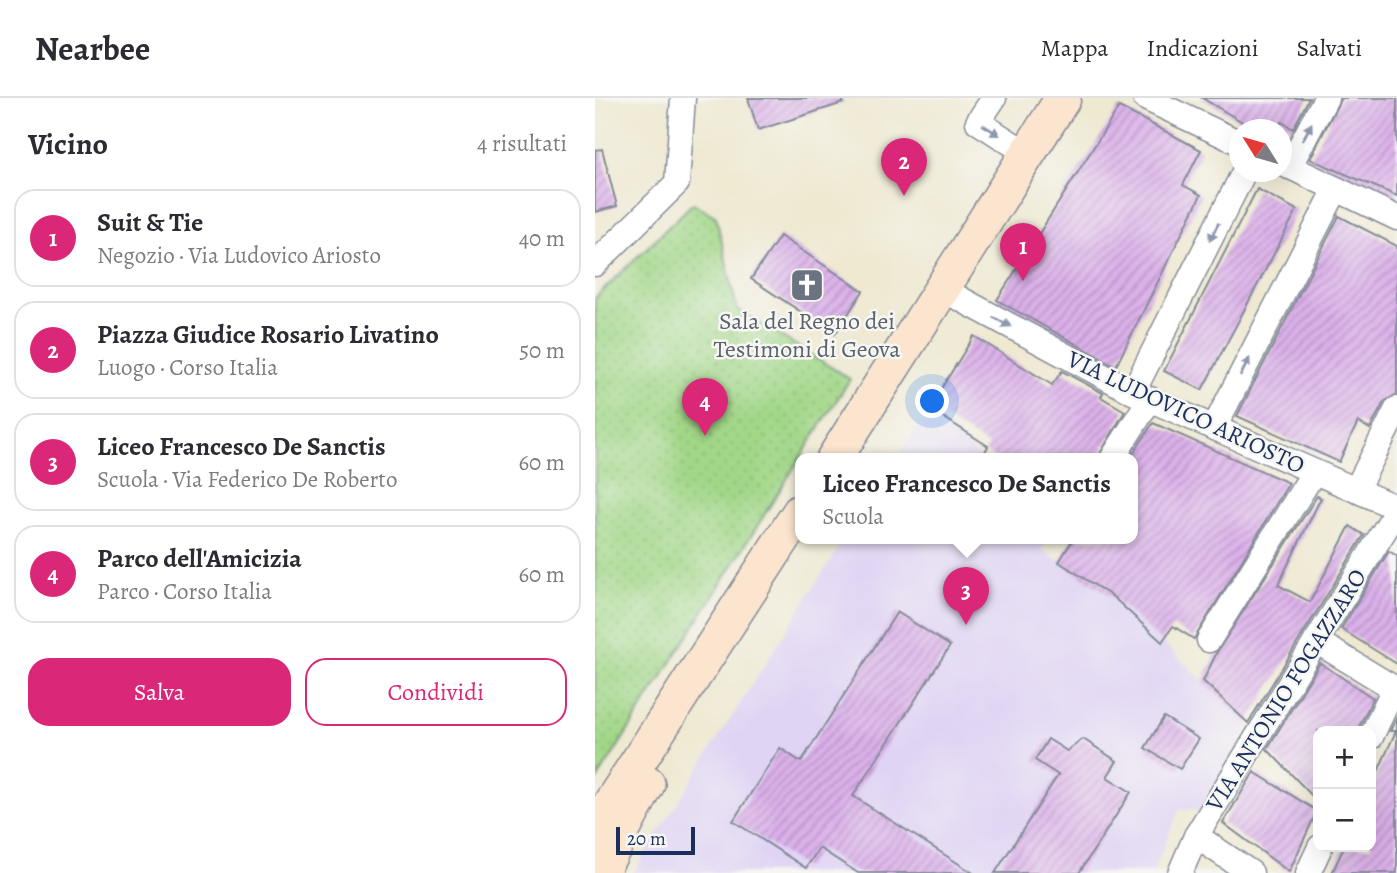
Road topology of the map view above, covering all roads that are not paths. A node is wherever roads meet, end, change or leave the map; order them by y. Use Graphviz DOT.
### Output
graph roads {
  1 [pos="683,98"];
  2 [pos="993,98"];
  3 [pos="1063,98"];
  4 [pos="1145,98"];
  5 [pos="1326,98"];
  6 [pos="1229,138"];
  7 [pos="1028,154"];
  8 [pos="1292,154"];
  9 [pos="1292,168"];
  10 [pos="1239,182"];
  11 [pos="1336,189"];
  12 [pos="1397,218"];
  13 [pos="595,264"];
  14 [pos="942,289"];
  15 [pos="1141,396"];
  16 [pos="1397,410"];
  17 [pos="1214,428"];
  18 [pos="838,453"];
  19 [pos="1115,453"];
  20 [pos="1314,472"];
  21 [pos="1356,490"];
  22 [pos="1397,509"];
  23 [pos="795,520"];
  24 [pos="1209,640"];
  25 [pos="1316,641"];
  26 [pos="1395,689"];
  27 [pos="1376,727"];
  28 [pos="1196,836"];
  29 [pos="601,846"];
  30 [pos="1318,852"];
  31 [pos="1180,873"];
  32 [pos="1251,873"];
  33 [pos="1308,873"];
  1 -- 13 [label="street"];
  2 -- 7 [label="street, one-way"];
  3 -- 7 [label="main road"];
  4 -- 6 [label="street"];
  8 -- 5 [label="street, one-way"];
  7 -- 14 [label="main road"];
  9 -- 11 [label="street"];
  10 -- 15 [label="street, one-way"];
  11 -- 12 [label="street"];
  17 -- 11 [label="street, one-way"];
  14 -- 15 [label="street, VIA LUDOVICO ARIOSTO, one-way"];
  14 -- 18 [label="main road"];
  15 -- 17 [label="street, VIA LUDOVICO ARIOSTO"];
  15 -- 19 [label="street"];
  16 -- 21 [label="street"];
  17 -- 20 [label="street, VIA LUDOVICO ARIOSTO"];
  20 -- 21 [label="street, VIA LUDOVICO ARIOSTO"];
  20 -- 24 [label="street"];
  21 -- 22 [label="street, VIA LUDOVICO ARIOSTO"];
  22 -- 25 [label="street, VIA ANTONIO FOGAZZARO"];
  23 -- 29 [label="main road"];
  25 -- 26 [label="street"];
  25 -- 28 [label="street, VIA ANTONIO FOGAZZARO"];
  26 -- 27 [label="street"];
  28 -- 31 [label="street, VIA ANTONIO FOGAZZARO"];
  28 -- 32 [label="street"];
  30 -- 33 [label="street"];
}
